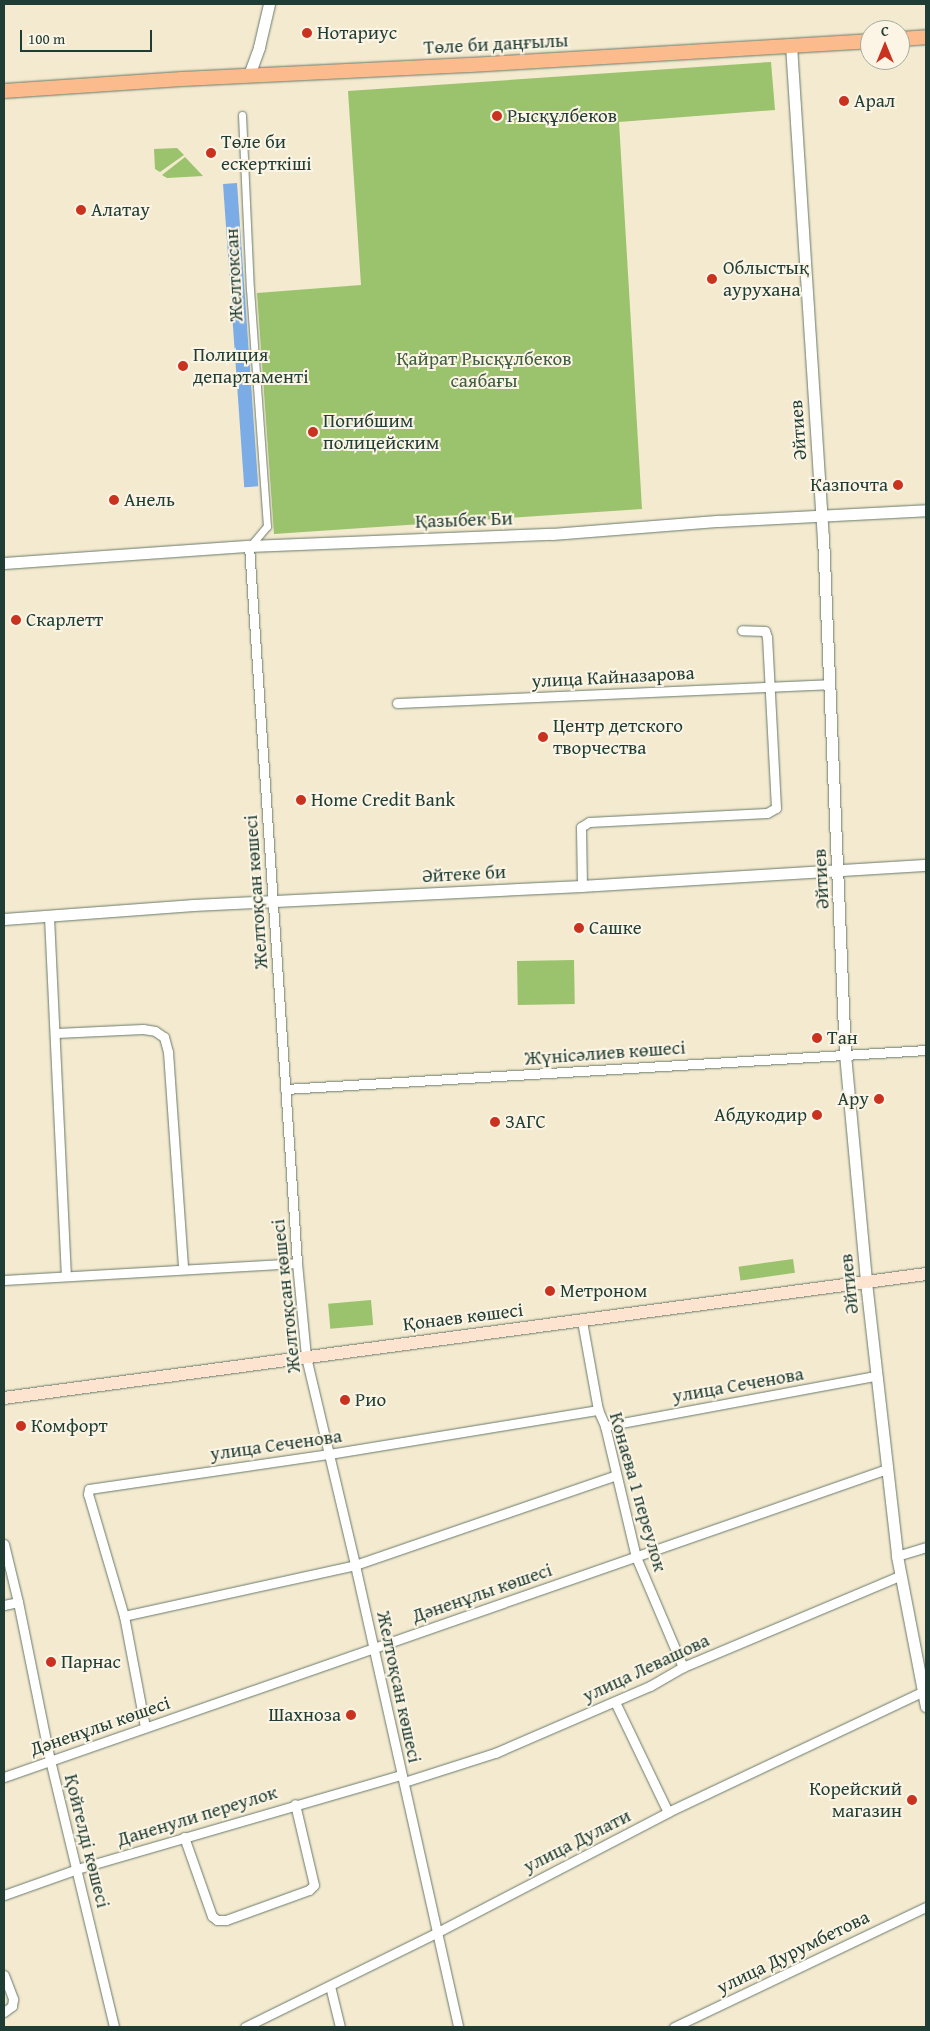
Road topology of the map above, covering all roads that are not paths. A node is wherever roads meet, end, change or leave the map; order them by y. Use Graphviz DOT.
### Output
graph roads {
  1 [pos="269,4"];
  2 [pos="926,37"];
  3 [pos="910,38"];
  4 [pos="860,41"];
  5 [pos="791,45"];
  6 [pos="249,75"];
  7 [pos="4,91"];
  8 [pos="242,115"];
  9 [pos="926,510"];
  10 [pos="821,515"];
  11 [pos="249,546"];
  12 [pos="4,563"];
  13 [pos="742,630"];
  14 [pos="830,684"];
  15 [pos="769,687"];
  16 [pos="397,703"];
  17 [pos="926,865"];
  18 [pos="838,871"];
  19 [pos="582,886"];
  20 [pos="272,900"];
  21 [pos="49,917"];
  22 [pos="4,919"];
  23 [pos="56,1033"];
  24 [pos="926,1050"];
  25 [pos="845,1054"];
  26 [pos="285,1089"];
  27 [pos="297,1263"];
  28 [pos="184,1268"];
  29 [pos="926,1274"];
  30 [pos="66,1276"];
  31 [pos="4,1280"];
  32 [pos="866,1282"];
  33 [pos="582,1321"];
  34 [pos="306,1357"];
  35 [pos="876,1376"];
  36 [pos="4,1398"];
  37 [pos="598,1410"];
  38 [pos="605,1426"];
  39 [pos="329,1454"];
  40 [pos="887,1469"];
  41 [pos="616,1475"];
  42 [pos="4,1544"];
  43 [pos="926,1547"];
  44 [pos="897,1556"];
  45 [pos="636,1557"];
  46 [pos="355,1566"];
  47 [pos="900,1576"];
  48 [pos="18,1602"];
  49 [pos="4,1605"];
  50 [pos="124,1616"];
  51 [pos="374,1648"];
  52 [pos="683,1667"];
  53 [pos="924,1691"];
  54 [pos="615,1702"];
  55 [pos="926,1706"];
  56 [pos="145,1727"];
  57 [pos="50,1760"];
  58 [pos="4,1777"];
  59 [pos="402,1779"];
  60 [pos="295,1804"];
  61 [pos="668,1812"];
  62 [pos="184,1838"];
  63 [pos="77,1869"];
  64 [pos="4,1895"];
  65 [pos="926,1906"];
  66 [pos="436,1932"];
  67 [pos="4,1975"];
  68 [pos="330,1986"];
  69 [pos="4,2012"];
  70 [pos="114,2027"];
  71 [pos="245,2027"];
  72 [pos="340,2027"];
  73 [pos="458,2027"];
  74 [pos="674,2027"];
  1 -- 6 [label="street"];
  2 -- 3 [label="main road"];
  4 -- 5 [label="main road, Төле би даңғылы"];
  5 -- 6 [label="main road, Төле би даңғылы"];
  5 -- 10 [label="street, Әйтиев"];
  6 -- 7 [label="main road, Төле би даңғылы"];
  8 -- 11 [label="street, Желтоксан"];
  9 -- 10 [label="street, Қазыбек Би"];
  10 -- 11 [label="street, Қазыбек Би"];
  10 -- 14 [label="street, Әйтиев"];
  11 -- 12 [label="street, Қазыбек Би"];
  11 -- 20 [label="street, Желтоқсан көшесі"];
  13 -- 15 [label="street"];
  14 -- 15 [label="street, улица Кайназарова"];
  14 -- 18 [label="street, Әйтиев"];
  15 -- 16 [label="street, улица Кайназарова"];
  15 -- 19 [label="street"];
  17 -- 18 [label="street, Әйтеке би"];
  18 -- 19 [label="street, Әйтеке би"];
  18 -- 25 [label="street, Әйтиев"];
  19 -- 20 [label="street, Әйтеке би"];
  20 -- 21 [label="street, Әйтеке би"];
  20 -- 26 [label="street, Желтоқсан көшесі"];
  21 -- 22 [label="street, Әйтеке би"];
  21 -- 23 [label="street"];
  23 -- 28 [label="street"];
  23 -- 30 [label="street"];
  24 -- 25 [label="street, Жүнісәлиев көшесі"];
  25 -- 26 [label="street, Жүнісәлиев көшесі"];
  25 -- 32 [label="street, Әйтиев"];
  26 -- 27 [label="street, Желтоқсан көшесі"];
  27 -- 28 [label="street"];
  27 -- 34 [label="street, Желтоқсан көшесі"];
  28 -- 30 [label="street"];
  29 -- 32 [label="main road, Қонаев көшесі"];
  30 -- 31 [label="street"];
  32 -- 33 [label="main road, Қонаев көшесі"];
  32 -- 35 [label="street, Әйтиев"];
  33 -- 34 [label="main road, Қонаев көшесі"];
  33 -- 37 [label="street, Конаева 1 переулок"];
  34 -- 36 [label="main road, Қонаев көшесі"];
  34 -- 39 [label="street, Желтоқсан көшесі"];
  35 -- 38 [label="street, улица Сеченова"];
  35 -- 40 [label="street, Әйтиев"];
  37 -- 38 [label="street, Конаева 1 переулок"];
  37 -- 39 [label="street, улица Сеченова"];
  38 -- 41 [label="street, Конаева 1 переулок"];
  39 -- 46 [label="street, Желтоқсан көшесі"];
  39 -- 50 [label="street, улица Сеченова"];
  40 -- 44 [label="street, Әйтиев"];
  40 -- 45 [label="street, Дәненұлы көшесі"];
  41 -- 45 [label="street, Конаева 1 переулок"];
  41 -- 46 [label="street"];
  42 -- 48 [label="street, Қойгелді көшесі"];
  43 -- 44 [label="street"];
  44 -- 47 [label="street, Әйтиев"];
  45 -- 51 [label="street, Дәненұлы көшесі"];
  45 -- 52 [label="street, Конаева 1 переулок"];
  46 -- 50 [label="street"];
  46 -- 51 [label="street, Желтоқсан көшесі"];
  47 -- 52 [label="street, улица Левашова"];
  47 -- 53 [label="street, Әйтиев"];
  48 -- 49 [label="street"];
  48 -- 57 [label="street, Қойгелді көшесі"];
  50 -- 56 [label="street, улица Сеченова"];
  51 -- 56 [label="street, Дәненұлы көшесі"];
  51 -- 59 [label="street, Желтоқсан көшесі"];
  52 -- 54 [label="street, улица Левашова"];
  53 -- 55 [label="street, Әйтиев"];
  53 -- 61 [label="street, улица Дулати"];
  54 -- 59 [label="street, улица Левашова"];
  54 -- 61 [label="street"];
  56 -- 57 [label="street, Дәненұлы көшесі"];
  57 -- 58 [label="street, Дәненұлы көшесі"];
  57 -- 63 [label="street, Қойгелді көшесі"];
  59 -- 60 [label="street, Даненули переулок"];
  59 -- 66 [label="street, Желтоқсан көшесі"];
  60 -- 62 [label="street, Даненули переулок"];
  60 -- 62 [label="street"];
  61 -- 66 [label="street, улица Дулати"];
  62 -- 63 [label="street, Даненули переулок"];
  63 -- 64 [label="street, Даненули переулок"];
  63 -- 70 [label="street, Қойгелді көшесі"];
  65 -- 74 [label="street, улица Дурумбетова"];
  66 -- 68 [label="street, улица Дулати"];
  66 -- 73 [label="street, Желтоқсан көшесі"];
  67 -- 69 [label="street"];
  68 -- 71 [label="street, улица Дулати"];
  68 -- 72 [label="street"];
}
